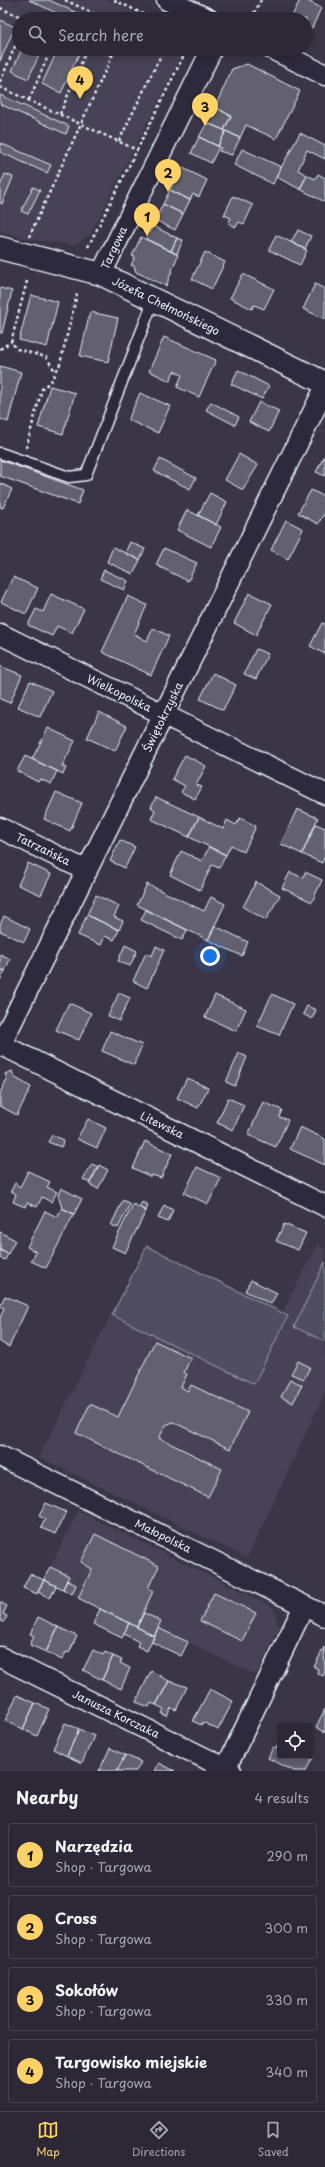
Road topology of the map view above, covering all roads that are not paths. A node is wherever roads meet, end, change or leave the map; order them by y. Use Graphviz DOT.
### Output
graph roads {
  1 [pos="167,0"];
  2 [pos="193,12"];
  3 [pos="209,56"];
  4 [pos="286,56"];
  5 [pos="325,75"];
  6 [pos="0,248"];
  7 [pos="101,274"];
  8 [pos="154,299"];
  9 [pos="325,383"];
  10 [pos="325,388"];
  11 [pos="0,453"];
  12 [pos="0,634"];
  13 [pos="164,715"];
  14 [pos="325,794"];
  15 [pos="0,828"];
  16 [pos="87,871"];
  17 [pos="0,1045"];
  18 [pos="325,1206"];
  19 [pos="0,1456"];
  20 [pos="304,1606"];
  21 [pos="325,1616"];
  22 [pos="0,1657"];
  23 [pos="229,1770"];
  1 -- 2 [label="street"];
  3 -- 7 [label="street, Targowa"];
  4 -- 5 [label="street"];
  6 -- 7 [label="street, Józefa Chełmońskiego"];
  7 -- 8 [label="street, Józefa Chełmońskiego"];
  8 -- 9 [label="street, Józefa Chełmońskiego"];
  8 -- 11 [label="lane"];
  10 -- 13 [label="street, Świętokrzyska"];
  12 -- 13 [label="street, Wielkopolska"];
  13 -- 14 [label="street, Wielkopolska"];
  13 -- 16 [label="street, Świętokrzyska"];
  15 -- 16 [label="street, Tatrzańska"];
  16 -- 17 [label="street, Świętokrzyska"];
  17 -- 18 [label="street, Litewska"];
  19 -- 20 [label="street, Małopolska"];
  20 -- 21 [label="street, Małopolska"];
  20 -- 23 [label="street"];
  22 -- 23 [label="street, Janusza Korczaka"];
}
